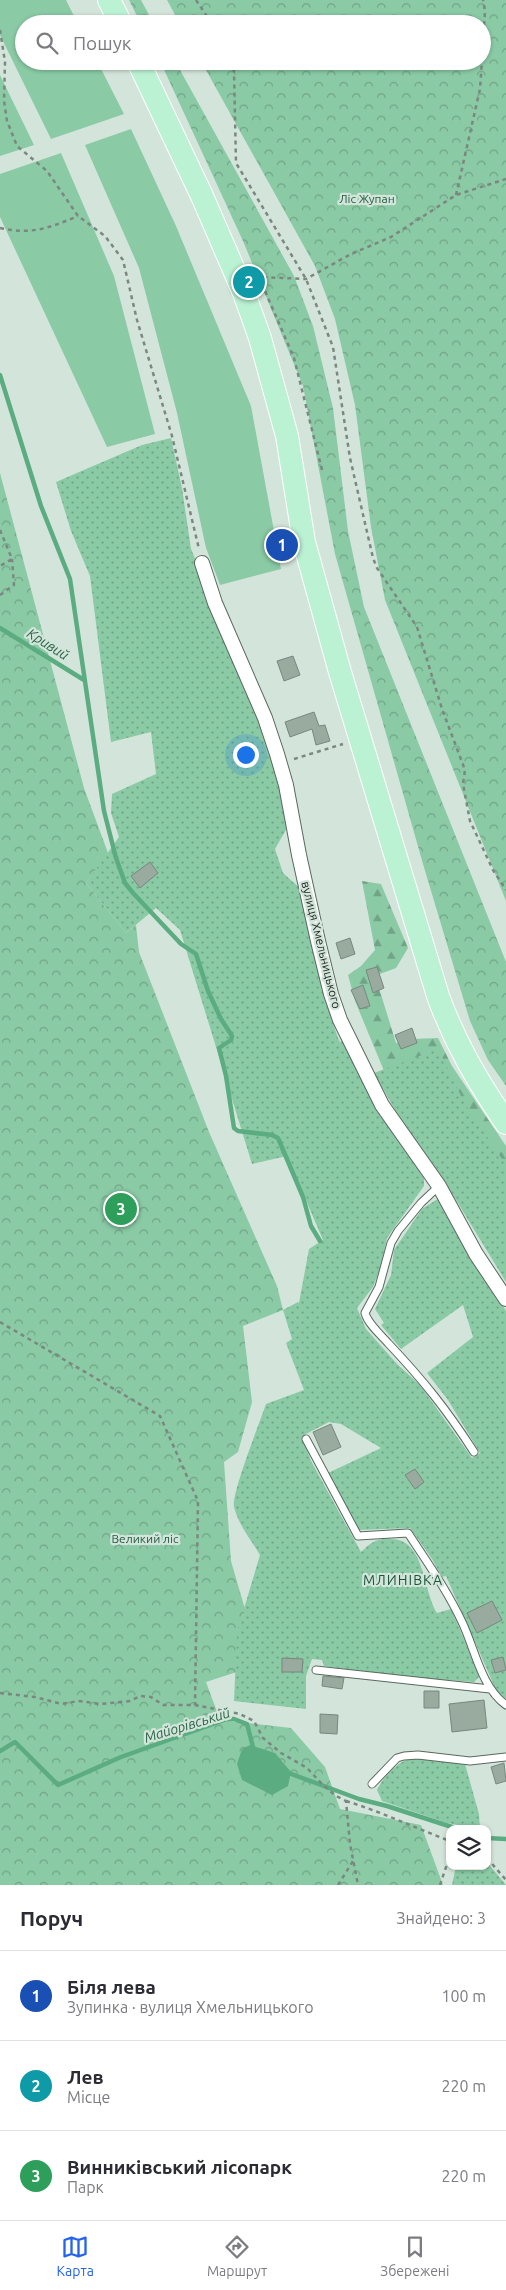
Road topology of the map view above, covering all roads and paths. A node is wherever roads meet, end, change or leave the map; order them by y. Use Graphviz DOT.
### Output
graph roads {
  1 [pos="109,0"];
  2 [pos="196,0"];
  3 [pos="483,0"];
  4 [pos="116,15"];
  5 [pos="206,15"];
  6 [pos="485,15"];
  7 [pos="0,30"];
  8 [pos="142,70"];
  9 [pos="234,70"];
  10 [pos="481,70"];
  11 [pos="506,179"];
  12 [pos="456,195"];
  13 [pos="78,216"];
  14 [pos="0,228"];
  15 [pos="306,279"];
  16 [pos="322,470"];
  17 [pos="0,530"];
  18 [pos="12,560"];
  19 [pos="202,563"];
  20 [pos="0,566"];
  21 [pos="0,595"];
  22 [pos="348,742"];
  23 [pos="280,763"];
  24 [pos="506,890"];
  25 [pos="506,1123"];
  26 [pos="439,1186"];
  27 [pos="506,1298"];
  28 [pos="0,1322"];
  29 [pos="306,1439"];
  30 [pos="474,1452"];
  31 [pos="316,1670"];
  32 [pos="490,1690"];
  33 [pos="0,1693"];
  34 [pos="195,1705"];
  35 [pos="506,1705"];
  36 [pos="506,1757"];
  37 [pos="372,1784"];
  38 [pos="346,1800"];
  39 [pos="446,1840"];
  40 [pos="353,1861"];
  41 [pos="491,1863"];
  42 [pos="446,1867"];
  43 [pos="506,1880"];
  44 [pos="338,1885"];
  45 [pos="358,1885"];
  46 [pos="440,1885"];
  1 -- 4 [label="main road"];
  2 -- 5 [label="path"];
  3 -- 6 [label="path"];
  7 -- 13 [label="path"];
  8 -- 25 [label="main road"];
  9 -- 15 [label="path"];
  10 -- 12 [label="path"];
  11 -- 12 [label="path"];
  12 -- 15 [label="path"];
  13 -- 14 [label="path"];
  13 -- 19 [label="path"];
  15 -- 16 [label="path"];
  15 -- 24 [label="path"];
  17 -- 18 [label="path"];
  18 -- 20 [label="path"];
  18 -- 21 [label="path"];
  19 -- 23 [label="street, вулиця Хмельницького"];
  22 -- 23 [label="path"];
  23 -- 26 [label="street, вулиця Хмельницького"];
  26 -- 27 [label="street, вулиця Хмельницького"];
  26 -- 30 [label="lane"];
  28 -- 34 [label="path"];
  29 -- 32 [label="lane"];
  31 -- 32 [label="lane"];
  32 -- 35 [label="lane"];
  33 -- 34 [label="path"];
  34 -- 38 [label="path"];
  36 -- 37 [label="lane"];
  38 -- 39 [label="path"];
  38 -- 40 [label="path"];
  40 -- 44 [label="path"];
  40 -- 45 [label="path"];
  41 -- 43 [label="path"];
  42 -- 46 [label="path"];
}
